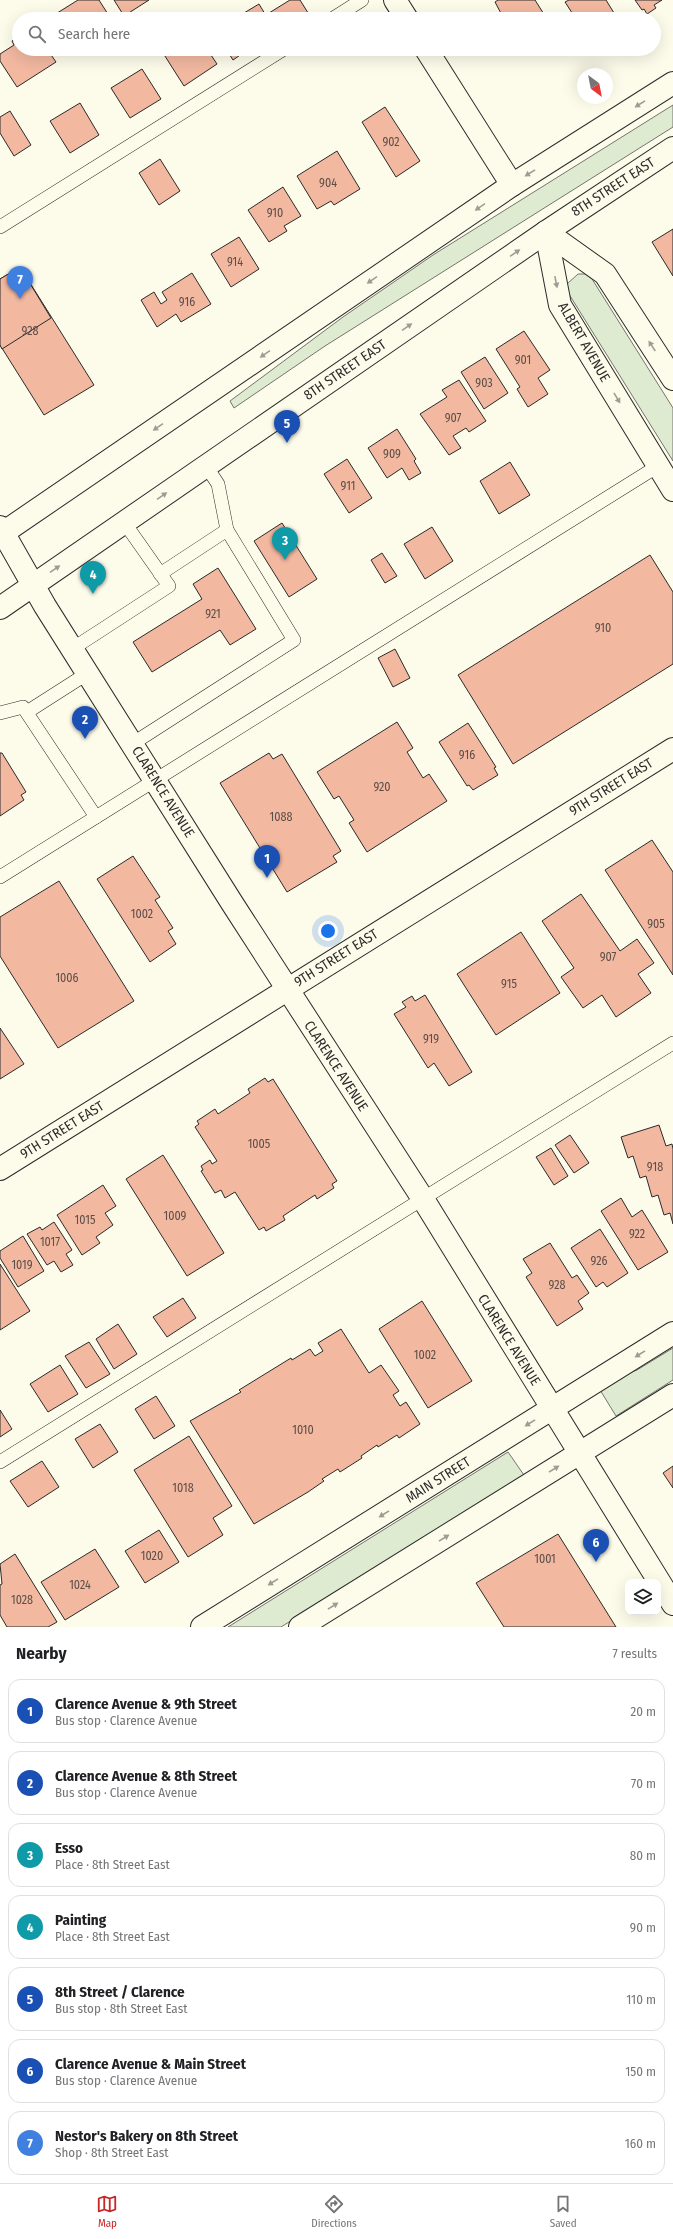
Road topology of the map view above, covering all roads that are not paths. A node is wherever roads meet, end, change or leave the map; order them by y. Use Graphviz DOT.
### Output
graph roads {
  1 [pos="362,0"];
  2 [pos="395,0"];
  3 [pos="343,12"];
  4 [pos="403,12"];
  5 [pos="273,56"];
  6 [pos="430,56"];
  7 [pos="673,83"];
  8 [pos="673,148"];
  9 [pos="512,185"];
  10 [pos="0,227"];
  11 [pos="546,232"];
  12 [pos="673,379"];
  13 [pos="206,466"];
  14 [pos="658,466"];
  15 [pos="673,490"];
  16 [pos="124,522"];
  17 [pos="227,530"];
  18 [pos="1,532"];
  19 [pos="160,574"];
  20 [pos="33,583"];
  21 [pos="0,608"];
  22 [pos="72,649"];
  23 [pos="88,673"];
  24 [pos="27,712"];
  25 [pos="0,713"];
  26 [pos="132,744"];
  27 [pos="673,749"];
  28 [pos="157,781"];
  29 [pos="96,817"];
  30 [pos="0,877"];
  31 [pos="287,989"];
  32 [pos="673,1043"];
  33 [pos="0,1169"];
  34 [pos="422,1199"];
  35 [pos="673,1333"];
  36 [pos="673,1395"];
  37 [pos="552,1409"];
  38 [pos="580,1453"];
  39 [pos="0,1462"];
  40 [pos="673,1604"];
  41 [pos="202,1627"];
  42 [pos="300,1627"];
  1 -- 3 [label="lane"];
  2 -- 4 [label="main road"];
  5 -- 10 [label="lane"];
  6 -- 9 [label="main road"];
  7 -- 9 [label="main road, one-way"];
  8 -- 11 [label="main road, 8TH STREET EAST"];
  9 -- 18 [label="main road, one-way"];
  12 -- 11 [label="main road, one-way"];
  13 -- 11 [label="main road, 8TH STREET EAST, one-way"];
  11 -- 14 [label="main road, ALBERT AVENUE, one-way"];
  16 -- 13 [label="main road, 8TH STREET EAST, one-way"];
  13 -- 17 [label="lane"];
  14 -- 15 [label="main road, ALBERT AVENUE"];
  14 -- 28 [label="lane"];
  16 -- 19 [label="lane"];
  20 -- 16 [label="main road, 8TH STREET EAST, one-way"];
  17 -- 19 [label="lane"];
  17 -- 26 [label="lane"];
  18 -- 20 [label="main road, CLARENCE AVENUE"];
  19 -- 22 [label="lane"];
  20 -- 21 [label="main road, 8TH STREET EAST"];
  20 -- 22 [label="main road, CLARENCE AVENUE"];
  22 -- 23 [label="main road, CLARENCE AVENUE"];
  23 -- 24 [label="lane"];
  23 -- 26 [label="main road, CLARENCE AVENUE"];
  24 -- 25 [label="lane"];
  24 -- 29 [label="lane"];
  26 -- 28 [label="main road, CLARENCE AVENUE"];
  27 -- 31 [label="main road, 9TH STREET EAST"];
  28 -- 29 [label="lane"];
  28 -- 31 [label="main road, CLARENCE AVENUE"];
  29 -- 30 [label="lane"];
  31 -- 33 [label="main road, 9TH STREET EAST"];
  31 -- 34 [label="main road, CLARENCE AVENUE"];
  32 -- 34 [label="lane"];
  34 -- 37 [label="main road, CLARENCE AVENUE"];
  34 -- 39 [label="lane"];
  35 -- 37 [label="main road, MAIN STREET, one-way"];
  36 -- 38 [label="main road"];
  37 -- 38 [label="main road, CLARENCE AVENUE"];
  37 -- 41 [label="main road, MAIN STREET, one-way"];
  38 -- 40 [label="main road, CLARENCE AVENUE"];
  42 -- 38 [label="main road, one-way"];
}
